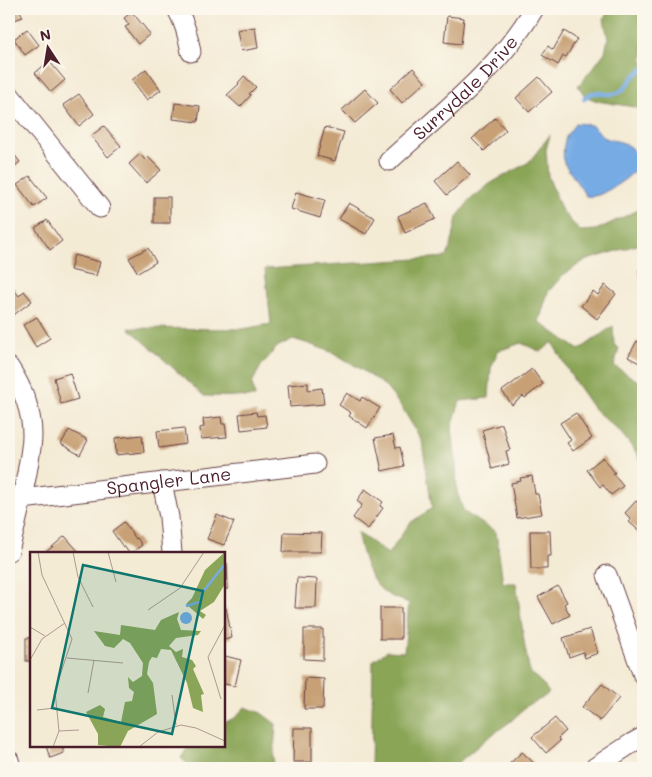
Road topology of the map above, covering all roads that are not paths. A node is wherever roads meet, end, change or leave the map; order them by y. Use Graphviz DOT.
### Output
graph roads {
  1 [pos="177,9"];
  2 [pos="534,9"];
  3 [pos="191,52"];
  4 [pos="9,94"];
  5 [pos="389,161"];
  6 [pos="100,208"];
  7 [pos="9,367"];
  8 [pos="315,464"];
  9 [pos="162,482"];
  10 [pos="22,499"];
  11 [pos="9,551"];
  12 [pos="172,552"];
  13 [pos="607,574"];
  14 [pos="643,675"];
  15 [pos="643,737"];
  16 [pos="9,760"];
  17 [pos="12,768"];
  18 [pos="594,768"];
  1 -- 3 [label="street"];
  2 -- 5 [label="street, Surrydale Drive"];
  4 -- 6 [label="street"];
  7 -- 10 [label="street"];
  8 -- 9 [label="street, Spangler Lane"];
  9 -- 10 [label="street, Spangler Lane"];
  9 -- 12 [label="street"];
  10 -- 11 [label="street"];
  13 -- 14 [label="street"];
  15 -- 18 [label="street"];
  16 -- 17 [label="street"];
}
